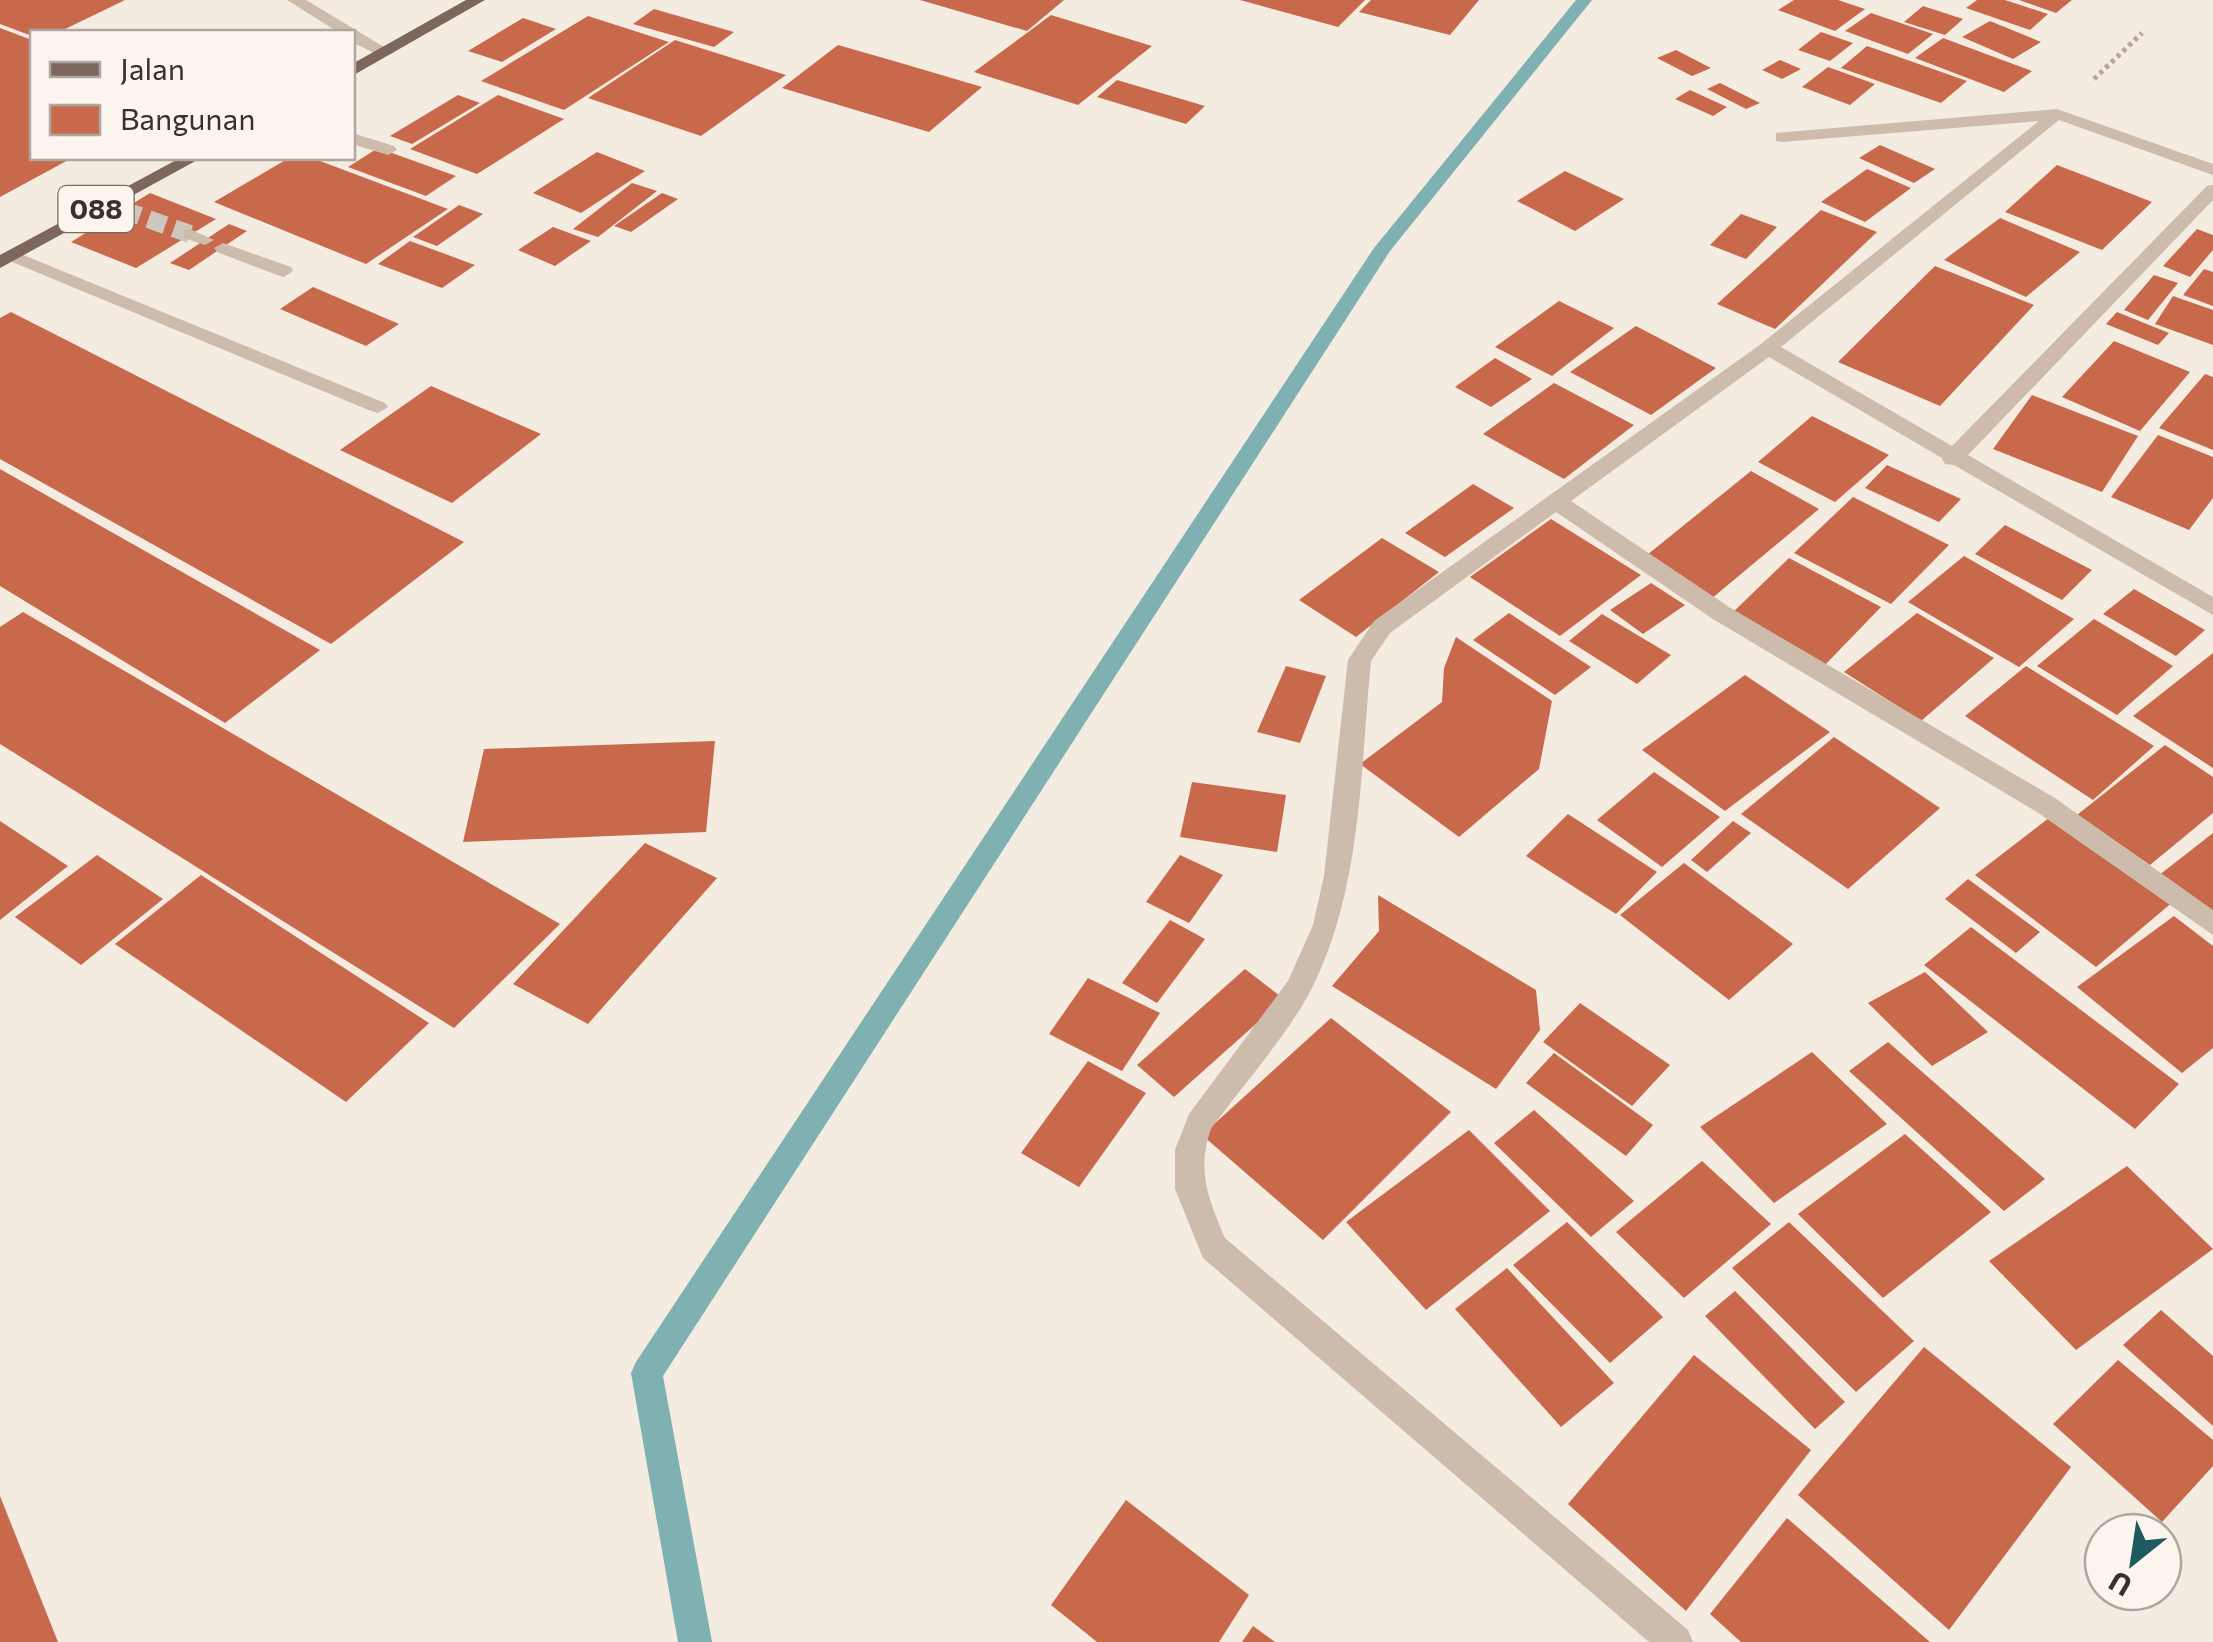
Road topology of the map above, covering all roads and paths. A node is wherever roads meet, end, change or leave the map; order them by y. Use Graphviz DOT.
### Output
graph roads {
  1 [pos="295,0"];
  2 [pos="477,0"];
  3 [pos="344,30"];
  4 [pos="355,37"];
  5 [pos="386,53"];
  6 [pos="355,69"];
  7 [pos="2058,114"];
  8 [pos="1782,137"];
  9 [pos="355,139"];
  10 [pos="388,150"];
  11 [pos="189,160"];
  12 [pos="2213,170"];
  13 [pos="2213,190"];
  14 [pos="206,241"];
  15 [pos="6,258"];
  16 [pos="284,271"];
  17 [pos="1768,348"];
  18 [pos="378,408"];
  19 [pos="1952,458"];
  20 [pos="1557,502"];
  21 [pos="2213,607"];
  22 [pos="2213,924"];
  23 [pos="1676,1642"];
  1 -- 3 [label="street"];
  2 -- 5 [label="main road"];
  4 -- 5 [label="street"];
  5 -- 6 [label="main road"];
  7 -- 8 [label="street"];
  7 -- 12 [label="street"];
  7 -- 17 [label="street"];
  9 -- 10 [label="street"];
  11 -- 15 [label="main road, 088"];
  13 -- 19 [label="street"];
  14 -- 16 [label="street"];
  15 -- 18 [label="street"];
  17 -- 19 [label="street"];
  17 -- 20 [label="street"];
  19 -- 21 [label="street"];
  20 -- 22 [label="street"];
  20 -- 23 [label="street"];
}
